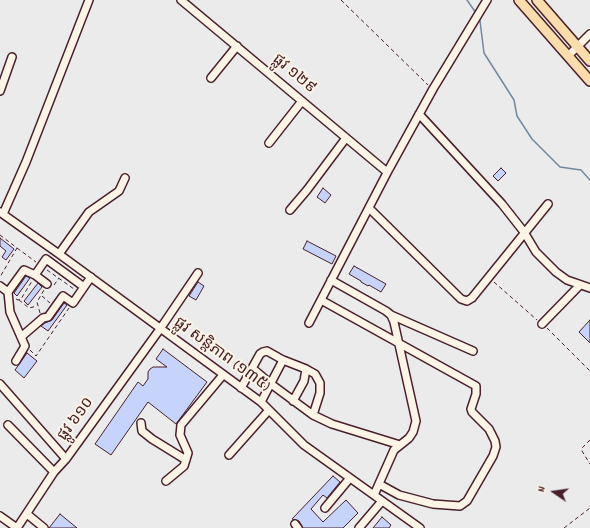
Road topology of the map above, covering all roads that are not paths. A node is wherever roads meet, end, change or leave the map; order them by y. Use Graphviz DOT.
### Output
graph roads {
  1 [pos="89,0"];
  2 [pos="181,0"];
  3 [pos="486,0"];
  4 [pos="519,0"];
  5 [pos="537,0"];
  6 [pos="590,34"];
  7 [pos="236,46"];
  8 [pos="577,46"];
  9 [pos="568,56"];
  10 [pos="12,57"];
  11 [pos="590,61"];
  12 [pos="211,78"];
  13 [pos="590,81"];
  14 [pos="0,91"];
  15 [pos="302,101"];
  16 [pos="419,114"];
  17 [pos="346,138"];
  18 [pos="269,143"];
  19 [pos="387,172"];
  20 [pos="125,178"];
  21 [pos="548,204"];
  22 [pos="369,208"];
  23 [pos="290,210"];
  24 [pos="1,213"];
  25 [pos="524,232"];
  26 [pos="59,254"];
  27 [pos="198,273"];
  28 [pos="35,275"];
  29 [pos="91,277"];
  30 [pos="331,280"];
  31 [pos="47,284"];
  32 [pos="580,285"];
  33 [pos="0,286"];
  34 [pos="84,287"];
  35 [pos="590,288"];
  36 [pos="8,292"];
  37 [pos="321,300"];
  38 [pos="391,315"];
  39 [pos="309,323"];
  40 [pos="542,324"];
  41 [pos="160,329"];
  42 [pos="21,337"];
  43 [pos="398,342"];
  44 [pos="473,351"];
  45 [pos="283,360"];
  46 [pos="16,361"];
  47 [pos="252,368"];
  48 [pos="306,369"];
  49 [pos="223,375"];
  50 [pos="0,384"];
  51 [pos="271,384"];
  52 [pos="240,388"];
  53 [pos="293,401"];
  54 [pos="261,402"];
  55 [pos="269,410"];
  56 [pos="313,415"];
  57 [pos="141,423"];
  58 [pos="8,425"];
  59 [pos="400,445"];
  60 [pos="229,455"];
  61 [pos="66,459"];
  62 [pos="186,460"];
  63 [pos="54,472"];
  64 [pos="350,478"];
  65 [pos="166,481"];
  66 [pos="379,484"];
  67 [pos="374,495"];
  68 [pos="382,501"];
  69 [pos="325,508"];
  70 [pos="27,514"];
  71 [pos="0,516"];
  72 [pos="17,528"];
  73 [pos="44,528"];
  74 [pos="359,528"];
  75 [pos="420,528"];
  1 -- 24 [label="street"];
  2 -- 7 [label="street, ផ្លូវ ១២៩"];
  3 -- 16 [label="street"];
  4 -- 9 [label="main road"];
  5 -- 8 [label="main road"];
  6 -- 8 [label="street"];
  7 -- 12 [label="street"];
  7 -- 15 [label="street, ផ្លូវ ១២៩"];
  8 -- 9 [label="street"];
  8 -- 11 [label="main road"];
  9 -- 13 [label="main road"];
  10 -- 14 [label="street"];
  15 -- 17 [label="street, ផ្លូវ ១២៩"];
  15 -- 18 [label="street"];
  16 -- 19 [label="street"];
  16 -- 25 [label="street"];
  17 -- 19 [label="street, ផ្លូវ ១២៩"];
  17 -- 23 [label="street"];
  19 -- 22 [label="street"];
  20 -- 26 [label="street"];
  21 -- 25 [label="street"];
  22 -- 25 [label="street"];
  22 -- 30 [label="street"];
  24 -- 26 [label="street, ផ្លូវ សន្តិភាព (១៣៥)"];
  25 -- 32 [label="street"];
  26 -- 29 [label="street, ផ្លូវ សន្តិភាព (១៣៥)"];
  27 -- 41 [label="street, ផ្លូវ ៦១០"];
  28 -- 31 [label="street"];
  28 -- 34 [label="street"];
  28 -- 36 [label="street"];
  29 -- 34 [label="street"];
  29 -- 41 [label="street, ផ្លូវ សន្តិភាព (១៣៥)"];
  30 -- 37 [label="street"];
  30 -- 38 [label="street"];
  32 -- 35 [label="street"];
  32 -- 40 [label="street"];
  33 -- 36 [label="street"];
  34 -- 42 [label="street"];
  36 -- 42 [label="street"];
  37 -- 39 [label="street"];
  37 -- 43 [label="street"];
  38 -- 43 [label="street"];
  38 -- 44 [label="street"];
  41 -- 49 [label="street, ផ្លូវ សន្តិភាព (១៣៥)"];
  41 -- 61 [label="street, ផ្លូវ ៦១០"];
  42 -- 46 [label="street"];
  43 -- 59 [label="street"];
  43 -- 66 [label="street"];
  45 -- 47 [label="street"];
  45 -- 48 [label="street"];
  45 -- 51 [label="street"];
  47 -- 51 [label="street"];
  47 -- 52 [label="street"];
  48 -- 53 [label="street"];
  48 -- 56 [label="street"];
  49 -- 52 [label="street, ផ្លូវ សន្តិភាព (១៣៥)"];
  49 -- 62 [label="street"];
  50 -- 61 [label="street"];
  51 -- 53 [label="street"];
  51 -- 54 [label="street"];
  52 -- 54 [label="street, ផ្លូវ សន្តិភាព (១៣៥)"];
  53 -- 56 [label="street"];
  54 -- 55 [label="street, ផ្លូវ សន្តិភាព (១៣៥)"];
  55 -- 60 [label="street"];
  55 -- 64 [label="street, ផ្លូវ សន្តិភាព (១៣៥)"];
  56 -- 59 [label="street"];
  57 -- 62 [label="street"];
  58 -- 63 [label="street"];
  59 -- 66 [label="street"];
  61 -- 63 [label="street, ផ្លូវ ៦១០"];
  62 -- 65 [label="street"];
  63 -- 70 [label="street, ផ្លូវ ៦១០"];
  64 -- 67 [label="street, ផ្លូវ សន្តិភាព (១៣៥)"];
  64 -- 69 [label="street"];
  66 -- 67 [label="street"];
  67 -- 68 [label="street, ផ្លូវ សន្តិភាព (១៣៥)"];
  68 -- 74 [label="street"];
  68 -- 75 [label="street, ផ្លូវ សន្តិភាព (១៣៥)"];
  70 -- 72 [label="street, ផ្លូវ ៦១០"];
  70 -- 73 [label="street"];
  71 -- 72 [label="street"];
}
